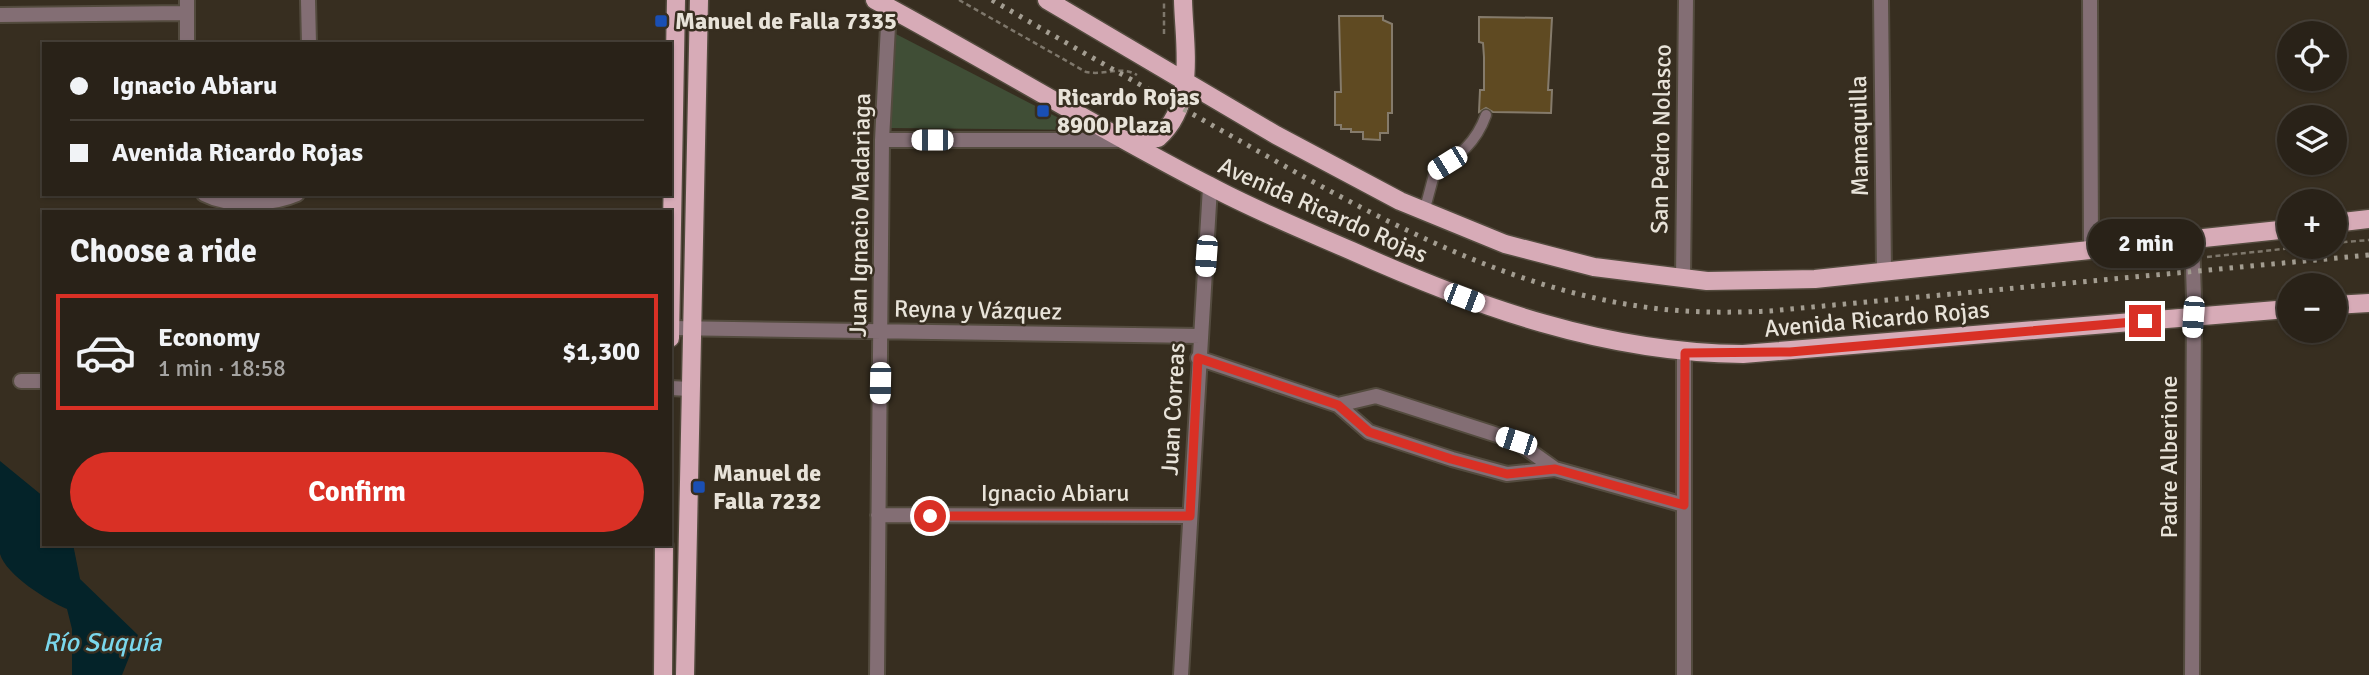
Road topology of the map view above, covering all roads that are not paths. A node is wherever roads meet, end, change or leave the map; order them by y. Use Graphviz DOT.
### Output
graph roads {
  1 [pos="308,0"];
  2 [pos="676,0"];
  3 [pos="699,0"];
  4 [pos="1047,0"];
  5 [pos="1183,0"];
  6 [pos="1686,0"];
  7 [pos="1881,0"];
  8 [pos="2091,0"];
  9 [pos="882,4"];
  10 [pos="187,7"];
  11 [pos="0,15"];
  12 [pos="187,42"];
  13 [pos="309,42"];
  14 [pos="1185,80"];
  15 [pos="1486,115"];
  16 [pos="1123,139"];
  17 [pos="882,140"];
  18 [pos="1210,187"];
  19 [pos="207,196"];
  20 [pos="290,196"];
  21 [pos="1424,212"];
  22 [pos="672,219"];
  23 [pos="2369,219"];
  24 [pos="2347,222"];
  25 [pos="2277,230"];
  26 [pos="2192,239"];
  27 [pos="2091,251"];
  28 [pos="1884,271"];
  29 [pos="1683,279"];
  30 [pos="2369,303"];
  31 [pos="2347,304"];
  32 [pos="2277,310"];
  33 [pos="2193,317"];
  34 [pos="672,328"];
  35 [pos="694,328"];
  36 [pos="881,331"];
  37 [pos="1200,336"];
  38 [pos="1685,353"];
  39 [pos="1198,358"];
  40 [pos="21,381"];
  41 [pos="42,381"];
  42 [pos="672,388"];
  43 [pos="690,389"];
  44 [pos="1338,405"];
  45 [pos="1555,469"];
  46 [pos="1684,505"];
  47 [pos="878,516"];
  48 [pos="1190,516"];
  49 [pos="664,546"];
  50 [pos="663,675"];
  51 [pos="685,675"];
  52 [pos="877,675"];
  53 [pos="1181,675"];
  54 [pos="1685,675"];
  55 [pos="2192,675"];
  1 -- 13 [label="street"];
  2 -- 22 [label="main road"];
  3 -- 35 [label="main road"];
  4 -- 14 [label="main road, Avenida Ricardo Rojas"];
  5 -- 14 [label="main road"];
  6 -- 29 [label="street, San Pedro Nolasco"];
  7 -- 28 [label="street, Mamaquilla"];
  8 -- 27 [label="street"];
  9 -- 16 [label="main road, Avenida Ricardo Rojas"];
  9 -- 17 [label="street, Juan Ignacio Madariaga"];
  10 -- 11 [label="street"];
  10 -- 12 [label="street"];
  14 -- 16 [label="main road"];
  14 -- 21 [label="main road, Avenida Ricardo Rojas"];
  15 -- 21 [label="lane"];
  16 -- 17 [label="street"];
  16 -- 18 [label="main road, Avenida Ricardo Rojas"];
  17 -- 36 [label="street, Juan Ignacio Madariaga"];
  18 -- 37 [label="street, Juan Correas"];
  18 -- 38 [label="main road, Avenida Ricardo Rojas"];
  19 -- 20 [label="street"];
  21 -- 29 [label="main road, Avenida Ricardo Rojas"];
  23 -- 24 [label="main road"];
  25 -- 26 [label="main road, Avenida Ricardo Rojas"];
  26 -- 27 [label="main road, Avenida Ricardo Rojas"];
  26 -- 33 [label="street, Padre Alberione"];
  27 -- 28 [label="main road, Avenida Ricardo Rojas"];
  28 -- 29 [label="main road, Avenida Ricardo Rojas"];
  30 -- 31 [label="main road"];
  32 -- 33 [label="main road, Avenida Ricardo Rojas"];
  33 -- 38 [label="main road, Avenida Ricardo Rojas"];
  33 -- 55 [label="street, Padre Alberione"];
  34 -- 35 [label="street, Reyna y Vázquez"];
  35 -- 36 [label="street, Reyna y Vázquez"];
  35 -- 43 [label="main road"];
  36 -- 37 [label="street, Reyna y Vázquez"];
  36 -- 47 [label="street, Juan Ignacio Madariaga"];
  37 -- 39 [label="street, Juan Correas"];
  38 -- 46 [label="street"];
  39 -- 44 [label="street"];
  39 -- 48 [label="street, Juan Correas"];
  40 -- 41 [label="street"];
  42 -- 43 [label="street"];
  43 -- 51 [label="main road"];
  44 -- 45 [label="street"];
  44 -- 45 [label="street"];
  45 -- 46 [label="street"];
  46 -- 54 [label="street"];
  47 -- 48 [label="street, Ignacio Abiaru"];
  47 -- 52 [label="street, Juan Ignacio Madariaga"];
  48 -- 53 [label="street, Juan Correas"];
  49 -- 50 [label="main road"];
}
